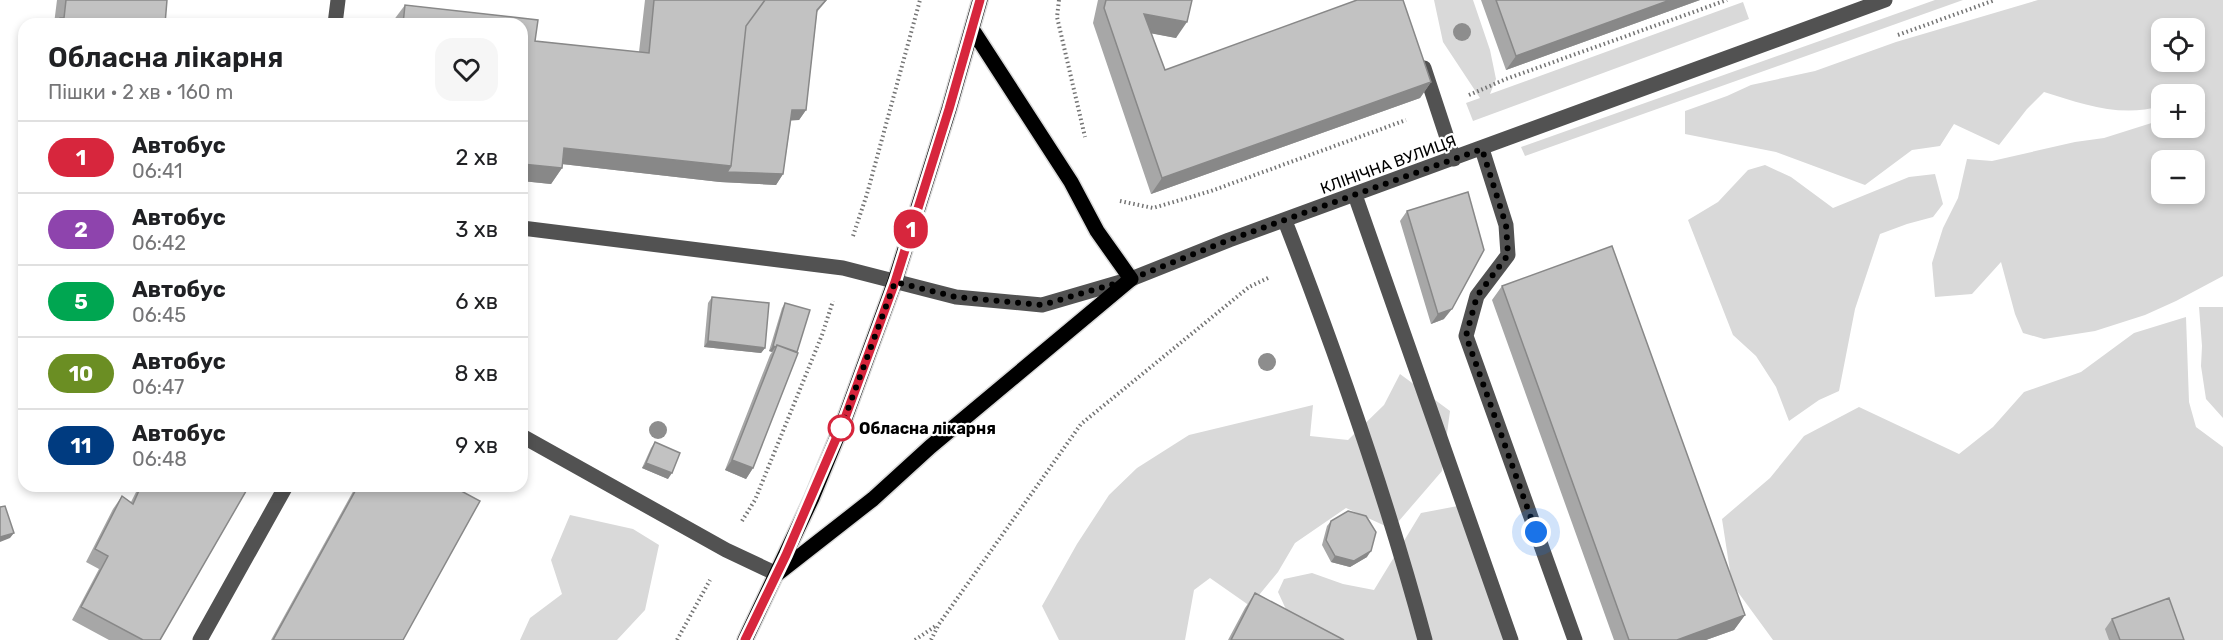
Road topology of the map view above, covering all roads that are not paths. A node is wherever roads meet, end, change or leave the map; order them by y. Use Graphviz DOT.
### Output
graph roads {
  1 [pos="338,0"];
  2 [pos="980,0"];
  3 [pos="1885,0"];
  4 [pos="336,18"];
  5 [pos="972,29"];
  6 [pos="1418,52"];
  7 [pos="1482,149"];
  8 [pos="1454,159"];
  9 [pos="1355,195"];
  10 [pos="1285,221"];
  11 [pos="528,229"];
  12 [pos="1131,279"];
  13 [pos="895,282"];
  14 [pos="528,439"];
  15 [pos="283,492"];
  16 [pos="777,574"];
  17 [pos="200,640"];
  18 [pos="745,640"];
  19 [pos="1425,640"];
  20 [pos="1511,640"];
  21 [pos="1575,640"];
  1 -- 4 [label="street"];
  2 -- 5 [label="main road"];
  3 -- 7 [label="street, КЛІНІЧНА ВУЛИЦЯ"];
  5 -- 12 [label="main road"];
  5 -- 13 [label="main road"];
  6 -- 8 [label="street"];
  7 -- 8 [label="street, КЛІНІЧНА ВУЛИЦЯ"];
  7 -- 21 [label="street"];
  8 -- 9 [label="street, КЛІНІЧНА ВУЛИЦЯ"];
  9 -- 10 [label="street, КЛІНІЧНА ВУЛИЦЯ"];
  9 -- 20 [label="street"];
  10 -- 12 [label="street, КЛІНІЧНА ВУЛИЦЯ"];
  10 -- 19 [label="street"];
  11 -- 13 [label="street, КЛІНІЧНА ВУЛИЦЯ"];
  12 -- 13 [label="street, КЛІНІЧНА ВУЛИЦЯ"];
  12 -- 16 [label="main road"];
  13 -- 16 [label="main road"];
  14 -- 16 [label="street"];
  15 -- 17 [label="street"];
  16 -- 18 [label="main road"];
}
